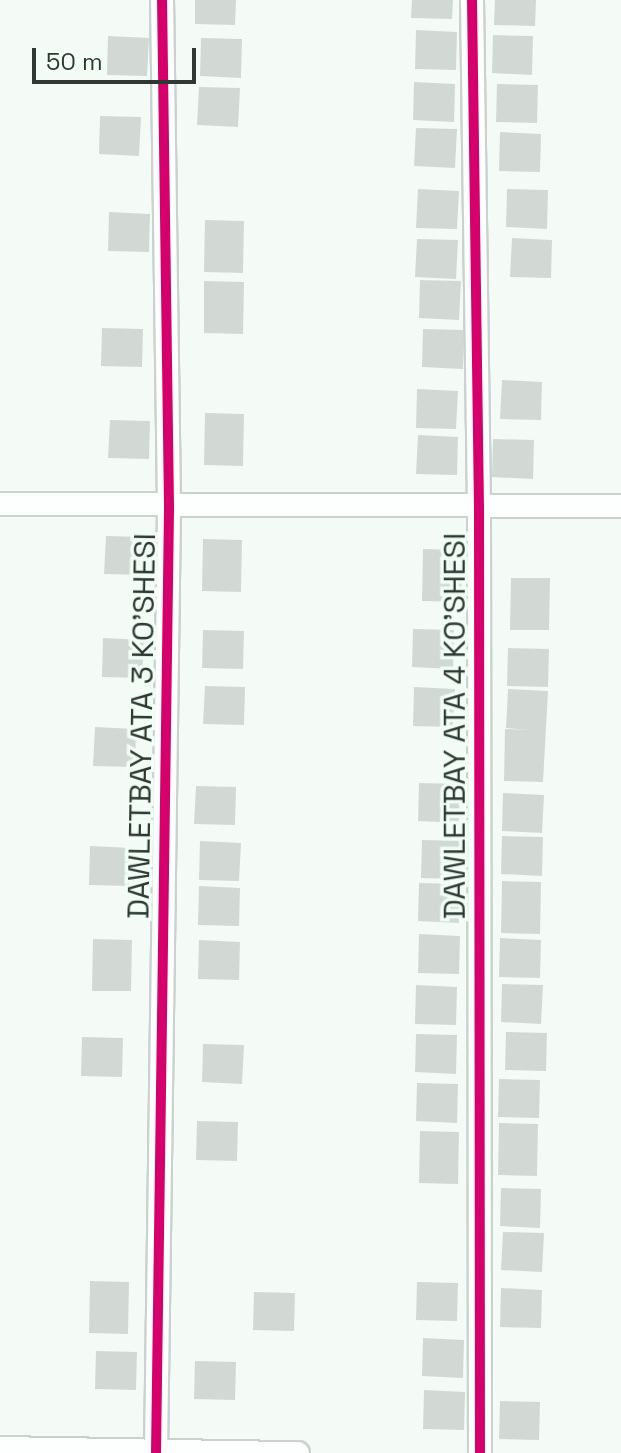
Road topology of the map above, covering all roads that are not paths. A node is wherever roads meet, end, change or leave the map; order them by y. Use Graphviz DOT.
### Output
graph roads {
  1 [pos="162,0"];
  2 [pos="472,0"];
  3 [pos="0,504"];
  4 [pos="169,505"];
  5 [pos="479,506"];
  6 [pos="621,506"];
  7 [pos="0,1448"];
  8 [pos="156,1452"];
  9 [pos="298,1453"];
  10 [pos="480,1453"];
  1 -- 4 [label="street, DAWLETBAY ATA 3 KO'SHESI"];
  2 -- 5 [label="street, DAWLETBAY ATA 4 KO'SHESI"];
  3 -- 4 [label="street"];
  4 -- 5 [label="street"];
  4 -- 8 [label="street, DAWLETBAY ATA 3 KO'SHESI"];
  5 -- 6 [label="street"];
  5 -- 10 [label="street, DAWLETBAY ATA 4 KO'SHESI"];
  7 -- 8 [label="street"];
  8 -- 9 [label="street"];
}
